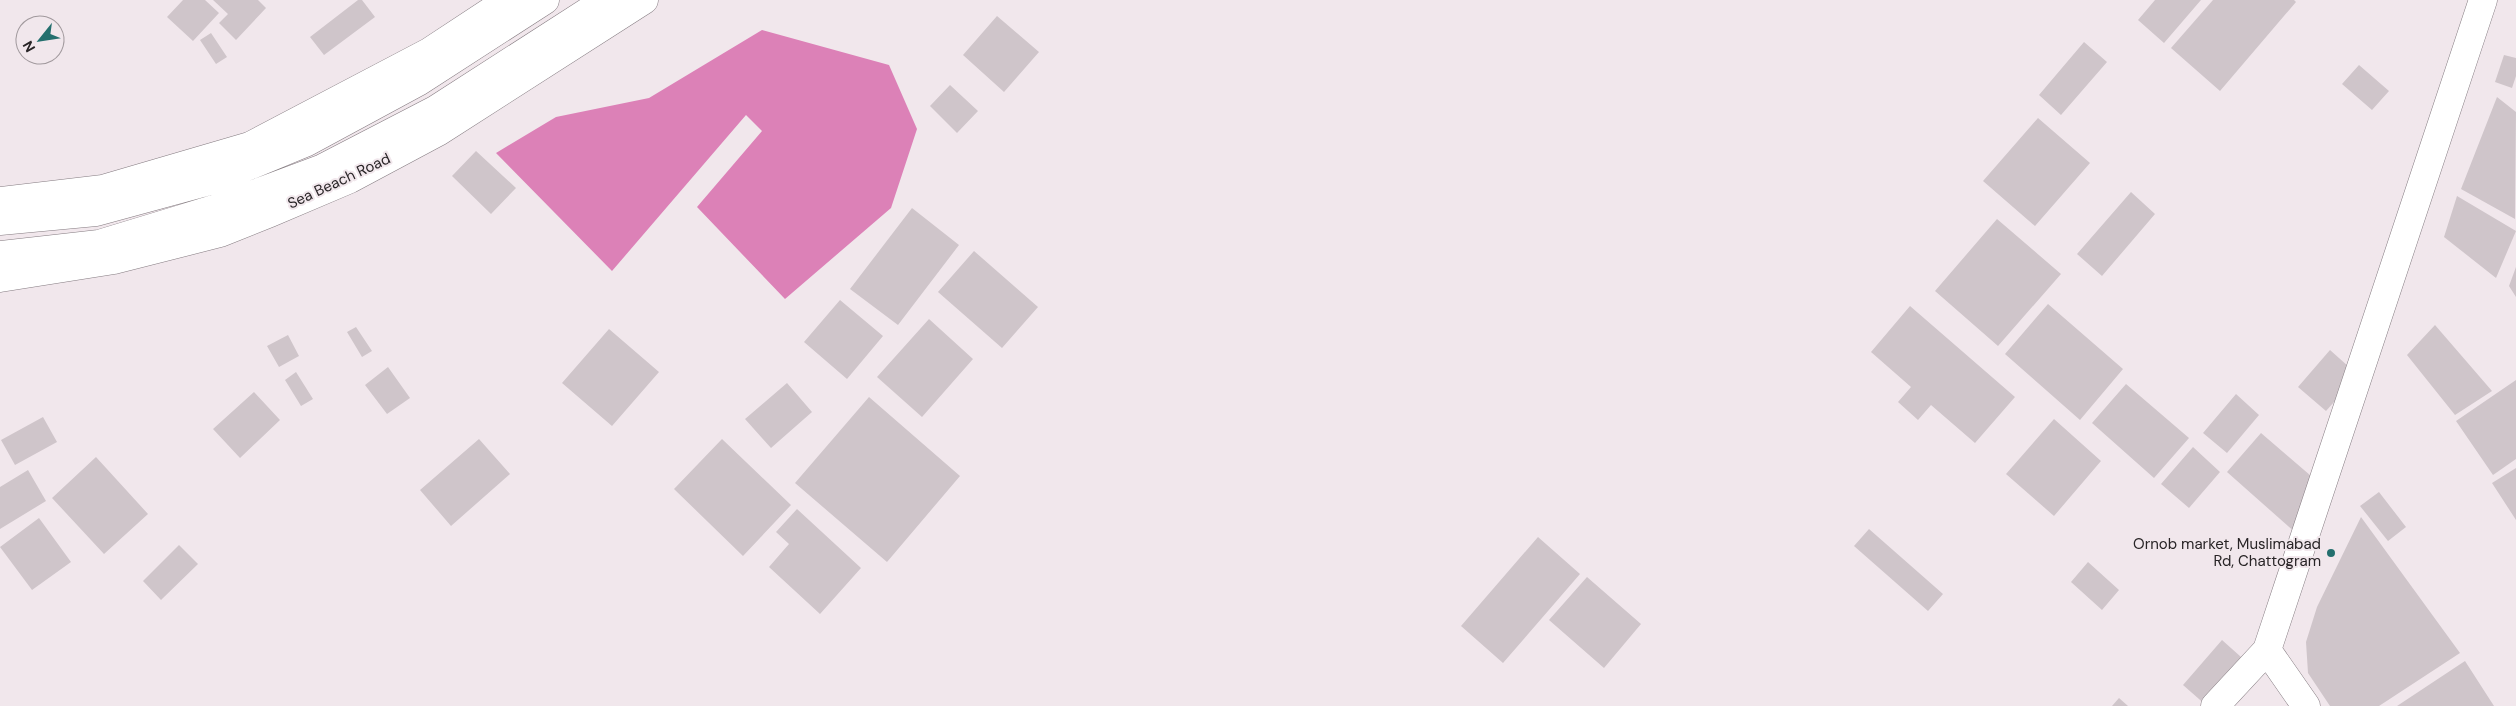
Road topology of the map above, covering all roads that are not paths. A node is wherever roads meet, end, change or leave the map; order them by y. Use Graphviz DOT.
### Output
graph roads {
  1 [pos="508,0"];
  2 [pos="544,0"];
  3 [pos="606,0"];
  4 [pos="644,0"];
  5 [pos="2483,0"];
  6 [pos="0,201"];
  7 [pos="0,221"];
  8 [pos="0,255"];
  9 [pos="0,278"];
  10 [pos="2267,650"];
  11 [pos="2215,706"];
  12 [pos="2306,706"];
  1 -- 6 [label="main road"];
  2 -- 7 [label="main road"];
  3 -- 8 [label="main road"];
  4 -- 9 [label="main road, Sea Beach Road"];
  5 -- 10 [label="main road"];
  10 -- 11 [label="main road"];
  10 -- 12 [label="main road"];
}
